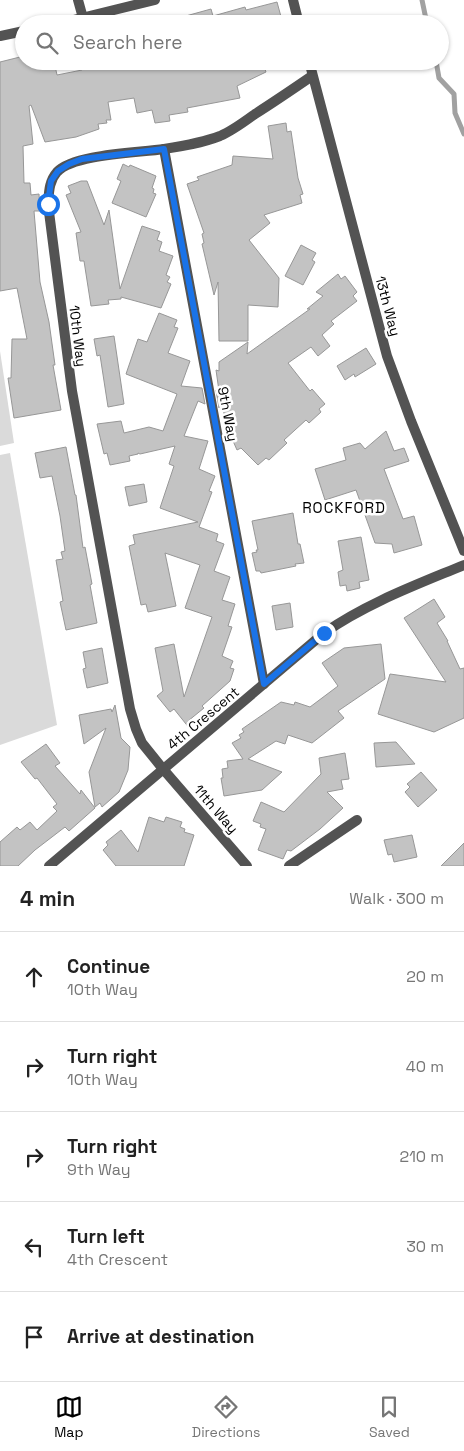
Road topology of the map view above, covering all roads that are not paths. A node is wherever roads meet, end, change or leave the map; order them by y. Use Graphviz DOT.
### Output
graph roads {
  1 [pos="78,0"];
  2 [pos="155,0"];
  3 [pos="293,0"];
  4 [pos="82,15"];
  5 [pos="95,15"];
  6 [pos="297,15"];
  7 [pos="15,33"];
  8 [pos="0,36"];
  9 [pos="311,70"];
  10 [pos="312,76"];
  11 [pos="164,149"];
  12 [pos="464,551"];
  13 [pos="464,565"];
  14 [pos="264,684"];
  15 [pos="163,769"];
  16 [pos="357,820"];
  17 [pos="49,866"];
  18 [pos="247,866"];
  19 [pos="289,866"];
  1 -- 4 [label="street"];
  2 -- 5 [label="street"];
  3 -- 6 [label="street"];
  7 -- 8 [label="street"];
  9 -- 10 [label="street, 13th Way"];
  10 -- 11 [label="street, 10th Way"];
  10 -- 12 [label="street, 13th Way"];
  11 -- 14 [label="street, 9th Way"];
  11 -- 15 [label="street, 10th Way"];
  13 -- 14 [label="street, 4th Crescent"];
  14 -- 15 [label="street, 4th Crescent"];
  15 -- 17 [label="street, 4th Crescent"];
  15 -- 18 [label="street, 11th Way"];
  16 -- 19 [label="street"];
}
